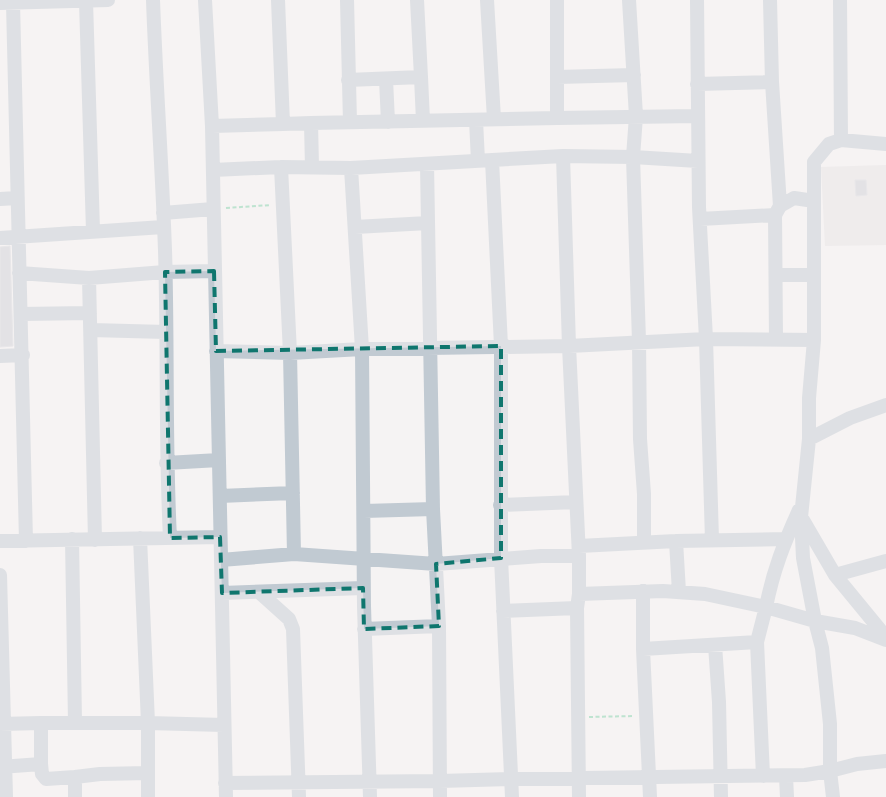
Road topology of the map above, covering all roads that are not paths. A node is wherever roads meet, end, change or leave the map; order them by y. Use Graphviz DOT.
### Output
graph roads {
  1 [pos="103,0"];
  2 [pos="108,0"];
  3 [pos="153,0"];
  4 [pos="205,0"];
  5 [pos="278,0"];
  6 [pos="347,0"];
  7 [pos="416,0"];
  8 [pos="487,0"];
  9 [pos="557,0"];
  10 [pos="629,0"];
  11 [pos="697,0"];
  12 [pos="770,0"];
  13 [pos="840,0"];
  14 [pos="36,1"];
  15 [pos="86,1"];
  16 [pos="6,3"];
  17 [pos="634,75"];
  18 [pos="422,77"];
  19 [pos="557,77"];
  20 [pos="386,79"];
  21 [pos="348,80"];
  22 [pos="772,82"];
  23 [pos="697,84"];
  24 [pos="636,116"];
  25 [pos="697,116"];
  26 [pos="557,118"];
  27 [pos="494,119"];
  28 [pos="476,120"];
  29 [pos="423,121"];
  30 [pos="350,122"];
  31 [pos="388,122"];
  32 [pos="311,123"];
  33 [pos="282,124"];
  34 [pos="212,126"];
  35 [pos="841,140"];
  36 [pos="886,144"];
  37 [pos="562,156"];
  38 [pos="633,157"];
  39 [pos="492,160"];
  40 [pos="478,161"];
  41 [pos="698,161"];
  42 [pos="427,164"];
  43 [pos="281,167"];
  44 [pos="312,167"];
  45 [pos="351,168"];
  46 [pos="212,170"];
  47 [pos="17,198"];
  48 [pos="0,199"];
  49 [pos="814,201"];
  50 [pos="213,209"];
  51 [pos="777,210"];
  52 [pos="163,213"];
  53 [pos="700,219"];
  54 [pos="428,223"];
  55 [pos="163,227"];
  56 [pos="355,227"];
  57 [pos="93,231"];
  58 [pos="0,238"];
  59 [pos="18,238"];
  60 [pos="214,271"];
  61 [pos="165,272"];
  62 [pos="19,273"];
  63 [pos="776,275"];
  64 [pos="814,275"];
  65 [pos="90,278"];
  66 [pos="90,313"];
  67 [pos="21,314"];
  68 [pos="90,330"];
  69 [pos="166,332"];
  70 [pos="776,338"];
  71 [pos="706,339"];
  72 [pos="814,340"];
  73 [pos="640,341"];
  74 [pos="501,346"];
  75 [pos="569,346"];
  76 [pos="362,349"];
  77 [pos="430,349"];
  78 [pos="216,351"];
  79 [pos="290,353"];
  80 [pos="23,355"];
  81 [pos="0,356"];
  82 [pos="886,405"];
  83 [pos="809,439"];
  84 [pos="219,460"];
  85 [pos="166,463"];
  86 [pos="293,493"];
  87 [pos="220,496"];
  88 [pos="576,502"];
  89 [pos="500,505"];
  90 [pos="432,509"];
  91 [pos="364,511"];
  92 [pos="801,511"];
  93 [pos="220,537"];
  94 [pos="140,538"];
  95 [pos="170,538"];
  96 [pos="786,539"];
  97 [pos="72,540"];
  98 [pos="96,540"];
  99 [pos="712,540"];
  100 [pos="0,541"];
  101 [pos="26,541"];
  102 [pos="676,541"];
  103 [pos="644,542"];
  104 [pos="579,551"];
  105 [pos="294,554"];
  106 [pos="363,558"];
  107 [pos="500,558"];
  108 [pos="221,560"];
  109 [pos="886,561"];
  110 [pos="436,564"];
  111 [pos="0,575"];
  112 [pos="835,575"];
  113 [pos="364,588"];
  114 [pos="643,591"];
  115 [pos="259,592"];
  116 [pos="679,592"];
  117 [pos="222,593"];
  118 [pos="579,594"];
  119 [pos="766,607"];
  120 [pos="576,608"];
  121 [pos="503,611"];
  122 [pos="815,621"];
  123 [pos="439,626"];
  124 [pos="364,629"];
  125 [pos="886,638"];
  126 [pos="756,642"];
  127 [pos="715,645"];
  128 [pos="643,649"];
  129 [pos="75,722"];
  130 [pos="41,723"];
  131 [pos="148,723"];
  132 [pos="2,724"];
  133 [pos="224,725"];
  134 [pos="886,761"];
  135 [pos="41,764"];
  136 [pos="3,767"];
  137 [pos="830,771"];
  138 [pos="148,773"];
  139 [pos="763,776"];
  140 [pos="786,776"];
  141 [pos="650,777"];
  142 [pos="721,777"];
  143 [pos="74,778"];
  144 [pos="578,778"];
  145 [pos="512,779"];
  146 [pos="369,781"];
  147 [pos="440,781"];
  148 [pos="299,782"];
  149 [pos="225,783"];
  150 [pos="6,797"];
  151 [pos="75,797"];
  152 [pos="148,797"];
  153 [pos="226,797"];
  154 [pos="299,797"];
  155 [pos="370,797"];
  156 [pos="440,797"];
  157 [pos="512,797"];
  158 [pos="579,797"];
  159 [pos="650,797"];
  160 [pos="721,797"];
  161 [pos="787,797"];
  162 [pos="833,797"];
  1 -- 2 [label="street"];
  1 -- 15 [label="street"];
  3 -- 52 [label="street"];
  4 -- 34 [label="street"];
  5 -- 33 [label="street"];
  6 -- 21 [label="street"];
  7 -- 18 [label="street"];
  8 -- 27 [label="street"];
  9 -- 19 [label="street"];
  10 -- 17 [label="street"];
  11 -- 23 [label="street"];
  12 -- 22 [label="street"];
  13 -- 35 [label="street"];
  14 -- 15 [label="street"];
  14 -- 16 [label="street"];
  15 -- 57 [label="street"];
  16 -- 47 [label="street"];
  17 -- 19 [label="street"];
  17 -- 24 [label="street"];
  18 -- 20 [label="street"];
  18 -- 29 [label="street"];
  19 -- 26 [label="street"];
  20 -- 21 [label="street"];
  20 -- 31 [label="street"];
  21 -- 30 [label="street"];
  22 -- 23 [label="street"];
  22 -- 51 [label="street"];
  23 -- 25 [label="street"];
  24 -- 25 [label="street"];
  24 -- 26 [label="street"];
  24 -- 38 [label="street"];
  25 -- 41 [label="street"];
  26 -- 27 [label="street"];
  27 -- 28 [label="street"];
  28 -- 29 [label="street"];
  28 -- 40 [label="street"];
  29 -- 31 [label="street"];
  30 -- 31 [label="street"];
  30 -- 32 [label="street"];
  32 -- 33 [label="street"];
  32 -- 44 [label="street"];
  33 -- 34 [label="street"];
  34 -- 46 [label="street"];
  35 -- 36 [label="street"];
  35 -- 49 [label="street"];
  37 -- 38 [label="street"];
  37 -- 39 [label="street"];
  37 -- 75 [label="street"];
  38 -- 41 [label="street"];
  38 -- 73 [label="street"];
  39 -- 40 [label="street"];
  39 -- 74 [label="street"];
  40 -- 42 [label="street"];
  41 -- 53 [label="street"];
  42 -- 45 [label="street"];
  42 -- 54 [label="street"];
  43 -- 44 [label="street"];
  43 -- 46 [label="street"];
  43 -- 79 [label="street"];
  44 -- 45 [label="street"];
  45 -- 56 [label="street"];
  46 -- 50 [label="street"];
  47 -- 48 [label="street"];
  47 -- 59 [label="street"];
  49 -- 51 [label="street"];
  49 -- 64 [label="street"];
  50 -- 52 [label="street"];
  50 -- 60 [label="street"];
  51 -- 53 [label="street"];
  51 -- 63 [label="street"];
  52 -- 55 [label="street"];
  53 -- 71 [label="street"];
  54 -- 56 [label="street"];
  54 -- 77 [label="street"];
  55 -- 57 [label="street"];
  55 -- 61 [label="street"];
  56 -- 76 [label="street"];
  57 -- 59 [label="street"];
  58 -- 59 [label="street"];
  59 -- 62 [label="street"];
  60 -- 61 [label="street"];
  60 -- 78 [label="street"];
  61 -- 65 [label="street"];
  61 -- 69 [label="street"];
  62 -- 65 [label="street"];
  62 -- 67 [label="street"];
  63 -- 64 [label="street"];
  63 -- 70 [label="street"];
  64 -- 72 [label="street"];
  65 -- 66 [label="street"];
  66 -- 67 [label="street"];
  66 -- 68 [label="street"];
  67 -- 80 [label="street"];
  68 -- 69 [label="street"];
  68 -- 98 [label="street"];
  69 -- 85 [label="street"];
  70 -- 71 [label="street"];
  70 -- 72 [label="street"];
  71 -- 73 [label="street"];
  71 -- 99 [label="street"];
  72 -- 83 [label="street"];
  73 -- 75 [label="street"];
  73 -- 103 [label="street"];
  74 -- 75 [label="street"];
  74 -- 77 [label="street"];
  74 -- 89 [label="street"];
  75 -- 88 [label="street"];
  76 -- 77 [label="street"];
  76 -- 79 [label="street"];
  76 -- 91 [label="street"];
  77 -- 90 [label="street"];
  78 -- 79 [label="street"];
  78 -- 84 [label="street"];
  79 -- 86 [label="street"];
  80 -- 81 [label="street"];
  80 -- 101 [label="street"];
  82 -- 83 [label="street"];
  83 -- 92 [label="street"];
  84 -- 85 [label="street"];
  84 -- 87 [label="street"];
  85 -- 95 [label="street"];
  86 -- 87 [label="street"];
  86 -- 105 [label="street"];
  87 -- 93 [label="street"];
  88 -- 89 [label="street"];
  88 -- 104 [label="street"];
  89 -- 107 [label="street"];
  90 -- 91 [label="street"];
  90 -- 110 [label="street"];
  91 -- 106 [label="street"];
  92 -- 96 [label="street"];
  92 -- 112 [label="street"];
  92 -- 122 [label="street"];
  93 -- 95 [label="street"];
  93 -- 108 [label="street"];
  94 -- 95 [label="street"];
  94 -- 98 [label="street"];
  94 -- 131 [label="street"];
  96 -- 99 [label="street"];
  96 -- 119 [label="street"];
  97 -- 98 [label="street"];
  97 -- 101 [label="street"];
  97 -- 129 [label="street"];
  99 -- 102 [label="street"];
  100 -- 101 [label="street"];
  102 -- 103 [label="street"];
  102 -- 116 [label="street"];
  103 -- 104 [label="street"];
  104 -- 107 [label="street"];
  104 -- 118 [label="street"];
  105 -- 106 [label="street"];
  105 -- 108 [label="street"];
  106 -- 110 [label="street"];
  106 -- 113 [label="street"];
  107 -- 110 [label="street"];
  107 -- 121 [label="street"];
  108 -- 117 [label="street"];
  109 -- 112 [label="street"];
  110 -- 123 [label="street"];
  111 -- 132 [label="street"];
  112 -- 125 [label="street"];
  113 -- 115 [label="street"];
  113 -- 124 [label="street"];
  114 -- 116 [label="street"];
  114 -- 118 [label="street"];
  114 -- 128 [label="street"];
  115 -- 117 [label="street"];
  115 -- 148 [label="street"];
  116 -- 119 [label="street"];
  117 -- 133 [label="street"];
  118 -- 120 [label="street"];
  119 -- 122 [label="street"];
  119 -- 126 [label="street"];
  120 -- 121 [label="street"];
  120 -- 144 [label="street"];
  121 -- 145 [label="street"];
  122 -- 125 [label="street"];
  122 -- 137 [label="street"];
  123 -- 124 [label="street"];
  123 -- 147 [label="street"];
  124 -- 146 [label="street"];
  126 -- 127 [label="street"];
  126 -- 139 [label="street"];
  127 -- 128 [label="street"];
  127 -- 142 [label="street"];
  128 -- 141 [label="street"];
  129 -- 130 [label="street"];
  129 -- 131 [label="street"];
  130 -- 132 [label="street"];
  130 -- 135 [label="street"];
  131 -- 133 [label="street"];
  131 -- 138 [label="street"];
  132 -- 136 [label="street"];
  133 -- 149 [label="street"];
  134 -- 137 [label="street"];
  135 -- 136 [label="street"];
  135 -- 143 [label="street"];
  136 -- 150 [label="street"];
  137 -- 140 [label="street"];
  137 -- 162 [label="street"];
  138 -- 143 [label="street"];
  138 -- 152 [label="street"];
  139 -- 140 [label="street"];
  139 -- 142 [label="street"];
  140 -- 161 [label="street"];
  141 -- 142 [label="street"];
  141 -- 144 [label="street"];
  141 -- 159 [label="street"];
  142 -- 160 [label="street"];
  143 -- 151 [label="street"];
  144 -- 145 [label="street"];
  144 -- 158 [label="street"];
  145 -- 147 [label="street"];
  145 -- 157 [label="street"];
  146 -- 147 [label="street"];
  146 -- 148 [label="street"];
  146 -- 155 [label="street"];
  147 -- 156 [label="street"];
  148 -- 149 [label="street"];
  148 -- 154 [label="street"];
  149 -- 153 [label="street"];
}
